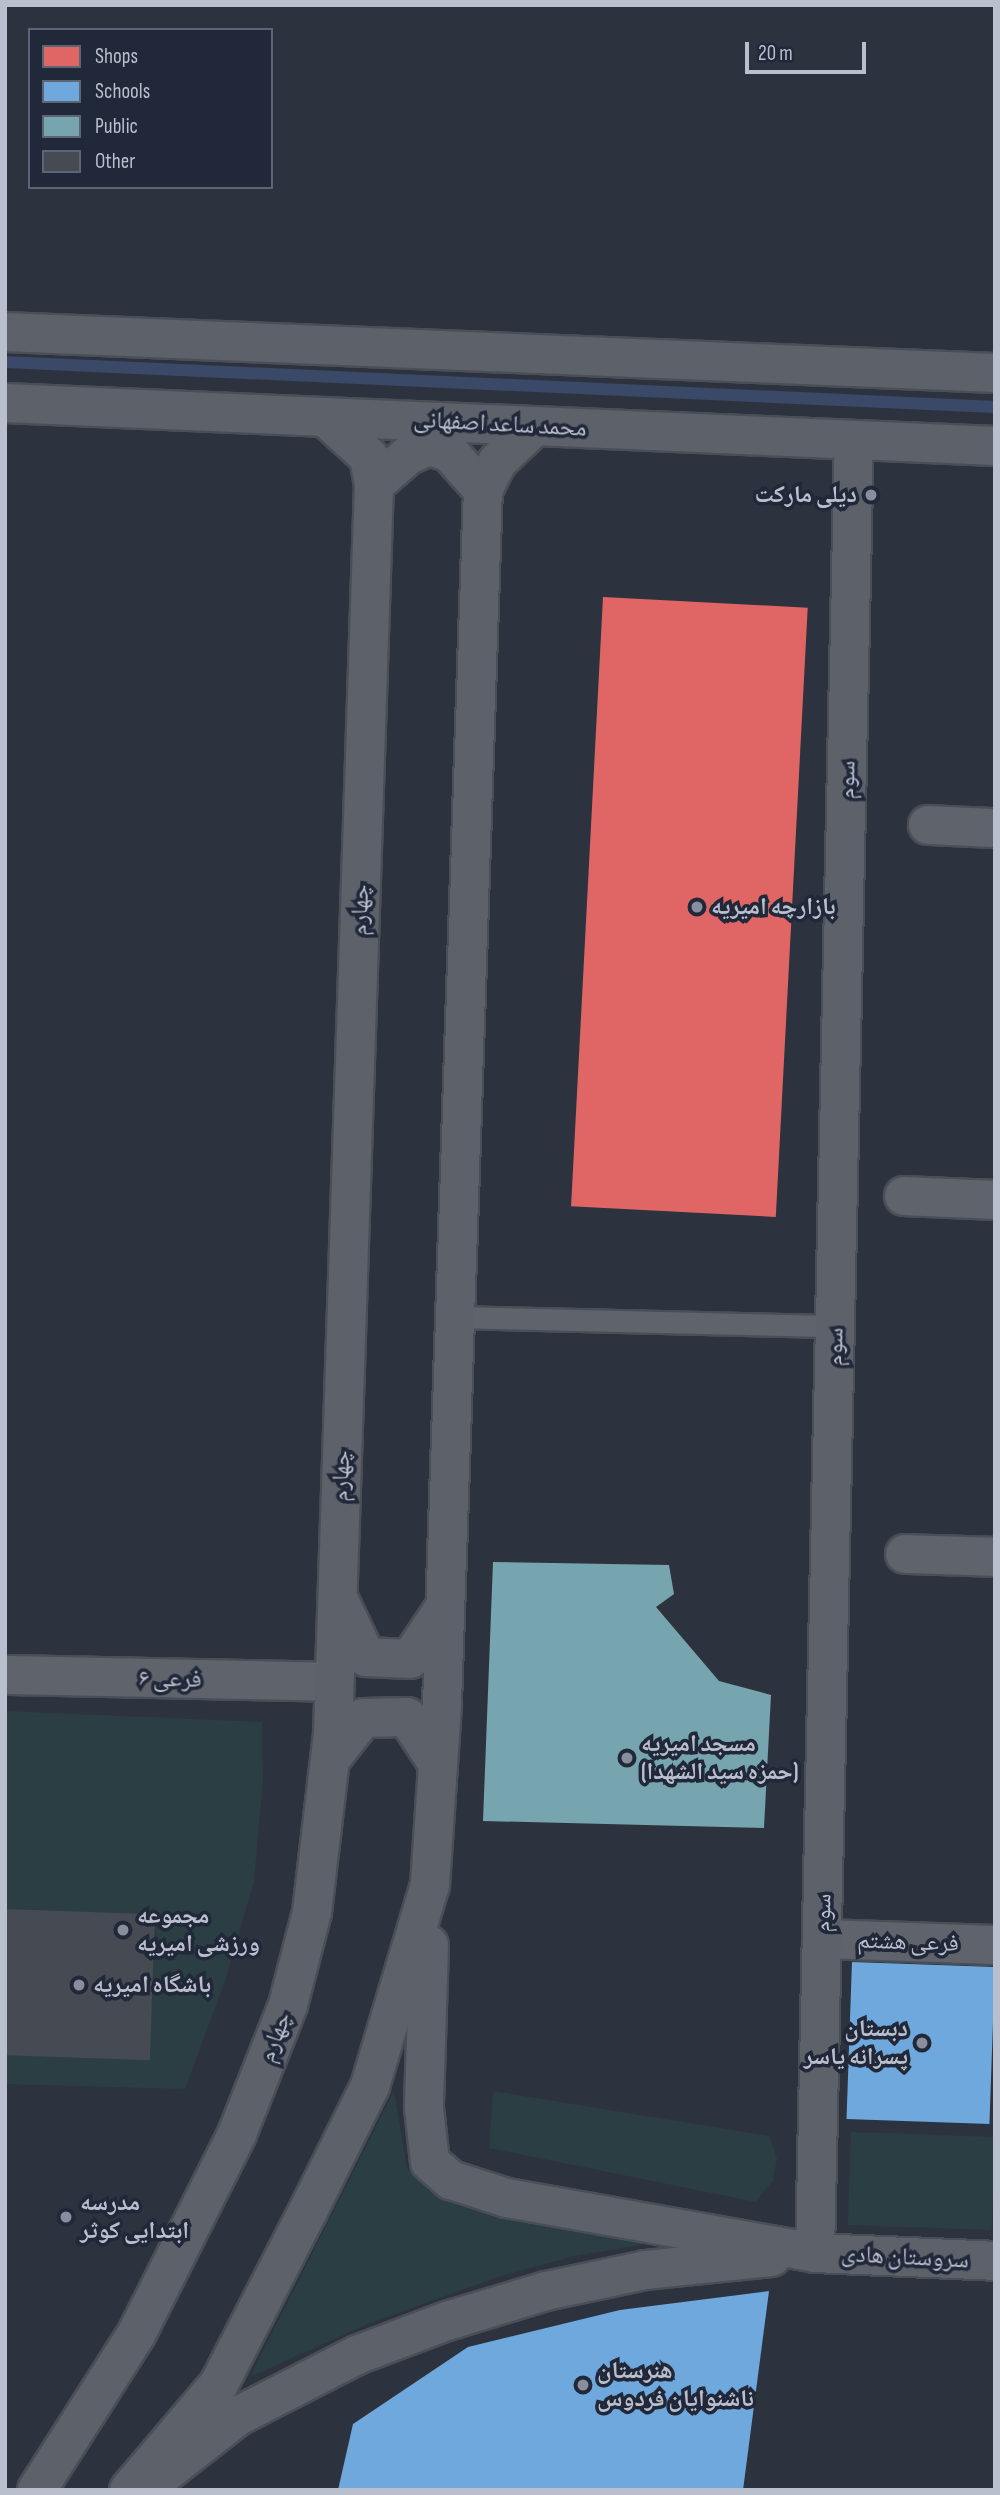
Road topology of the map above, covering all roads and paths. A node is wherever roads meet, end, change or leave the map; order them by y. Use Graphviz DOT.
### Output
graph roads {
  1 [pos="5,332"];
  2 [pos="995,373"];
  3 [pos="5,402"];
  4 [pos="325,416"];
  5 [pos="535,426"];
  6 [pos="853,440"];
  7 [pos="995,446"];
  8 [pos="374,485"];
  9 [pos="483,490"];
  10 [pos="928,825"];
  11 [pos="995,828"];
  12 [pos="904,1196"];
  13 [pos="995,1200"];
  14 [pos="455,1317"];
  15 [pos="835,1326"];
  16 [pos="905,1554"];
  17 [pos="995,1557"];
  18 [pos="337,1597"];
  19 [pos="445,1607"];
  20 [pos="5,1675"];
  21 [pos="334,1682"];
  22 [pos="330,1760"];
  23 [pos="438,1764"];
  24 [pos="430,1885"];
  25 [pos="822,1939"];
  26 [pos="995,1945"];
  27 [pos="815,2253"];
  28 [pos="995,2261"];
  29 [pos="37,2490"];
  30 [pos="129,2490"];
  31 [pos="144,2490"];
  1 -- 2 [label="street"];
  3 -- 4 [label="street, محمد ساعد اصفهانی"];
  4 -- 5 [label="street, محمد ساعد اصفهانی"];
  4 -- 8 [label="street, چهارم"];
  5 -- 6 [label="street, محمد ساعد اصفهانی"];
  5 -- 9 [label="street"];
  6 -- 7 [label="street, محمد ساعد اصفهانی"];
  6 -- 15 [label="street, سوم"];
  8 -- 9 [label="street"];
  8 -- 18 [label="street, چهارم"];
  9 -- 14 [label="street"];
  10 -- 11 [label="street"];
  12 -- 13 [label="street"];
  14 -- 15 [label="lane"];
  14 -- 19 [label="street"];
  15 -- 25 [label="street, سوم"];
  16 -- 17 [label="street"];
  18 -- 19 [label="street"];
  18 -- 21 [label="street, چهارم"];
  19 -- 23 [label="street"];
  20 -- 21 [label="street, فرعی ۶"];
  21 -- 22 [label="street, چهارم"];
  22 -- 23 [label="street"];
  22 -- 29 [label="street, چهارم"];
  23 -- 24 [label="street"];
  24 -- 27 [label="street"];
  24 -- 30 [label="street"];
  25 -- 26 [label="street, فرعی هشتم"];
  25 -- 27 [label="street, سوم"];
  27 -- 28 [label="street, سروستان هادی"];
  27 -- 31 [label="street"];
}
